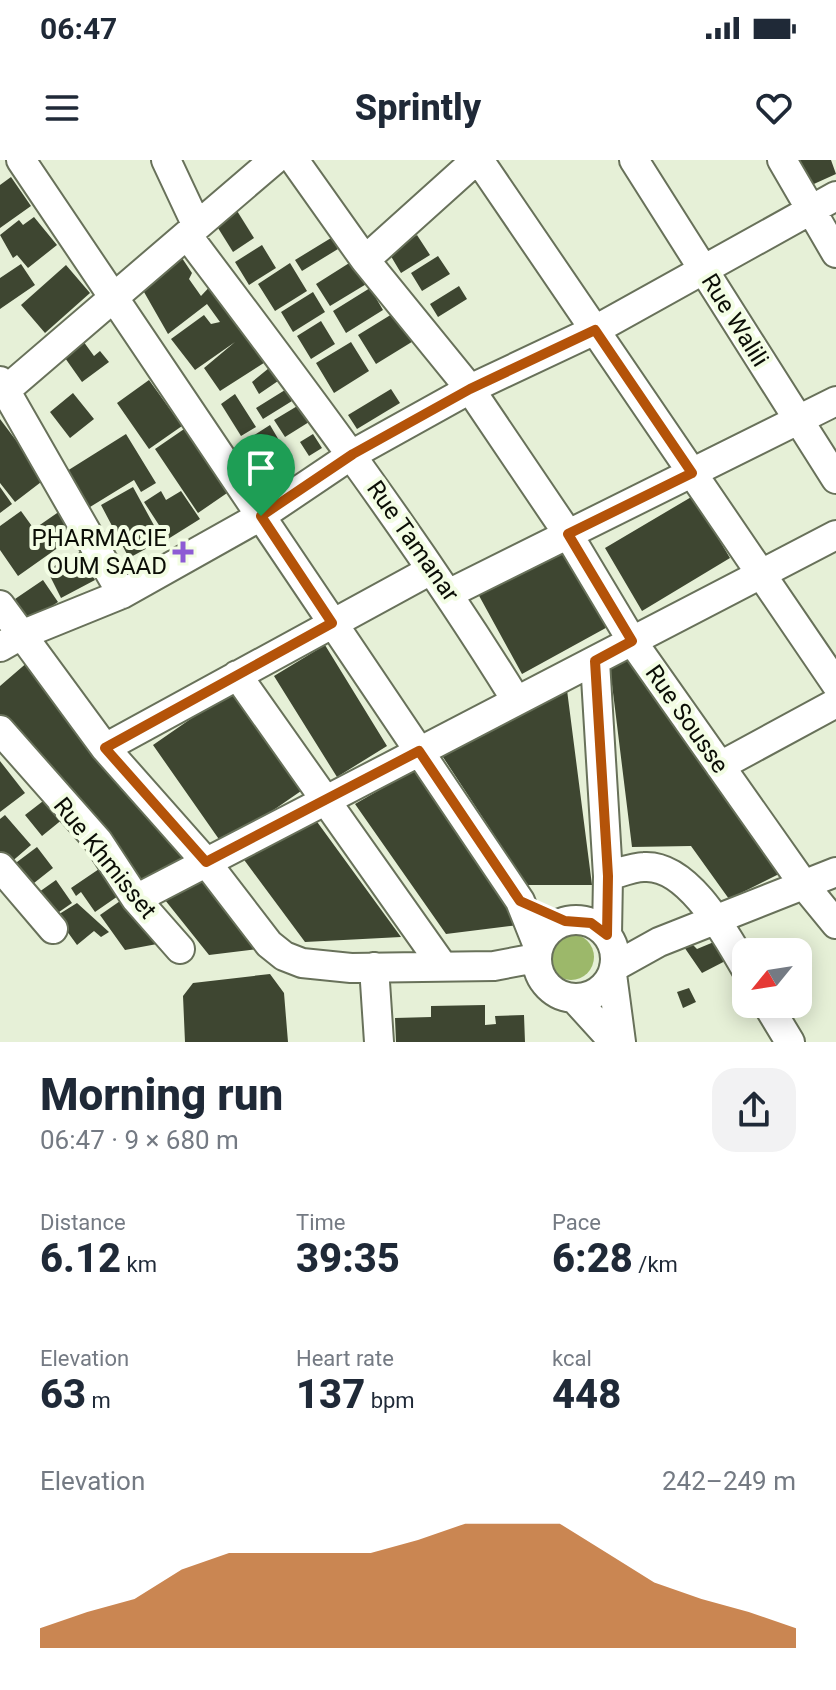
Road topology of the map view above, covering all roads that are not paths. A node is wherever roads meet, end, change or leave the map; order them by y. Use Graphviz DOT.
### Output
graph roads {
  1 [pos="21,160"];
  2 [pos="166,160"];
  3 [pos="274,160"];
  4 [pos="294,160"];
  5 [pos="478,160"];
  6 [pos="634,160"];
  7 [pos="782,160"];
  8 [pos="836,196"];
  9 [pos="811,210"];
  10 [pos="192,230"];
  11 [pos="836,253"];
  12 [pos="365,260"];
  13 [pos="703,270"];
  14 [pos="114,298"];
  15 [pos="595,330"];
  16 [pos="2,389"];
  17 [pos="470,389"];
  18 [pos="836,401"];
  19 [pos="798,420"];
  20 [pos="353,454"];
  21 [pos="692,473"];
  22 [pos="836,479"];
  23 [pos="261,516"];
  24 [pos="568,534"];
  25 [pos="836,535"];
  26 [pos="431,570"];
  27 [pos="761,574"];
  28 [pos="450,593"];
  29 [pos="122,594"];
  30 [pos="0,605"];
  31 [pos="332,623"];
  32 [pos="10,641"];
  33 [pos="632,641"];
  34 [pos="595,661"];
  35 [pos="237,675"];
  36 [pos="836,684"];
  37 [pos="516,700"];
  38 [pos="836,703"];
  39 [pos="0,730"];
  40 [pos="105,748"];
  41 [pos="419,751"];
  42 [pos="720,766"];
  43 [pos="326,800"];
  44 [pos="206,862"];
  45 [pos="0,867"];
  46 [pos="836,872"];
  47 [pos="804,885"];
  48 [pos="608,886"];
  49 [pos="136,899"];
  50 [pos="520,901"];
  51 [pos="573,921"];
  52 [pos="717,922"];
  53 [pos="836,924"];
  54 [pos="53,929"];
  55 [pos="732,946"];
  56 [pos="180,949"];
  57 [pos="612,956"];
  58 [pos="539,962"];
  59 [pos="442,965"];
  60 [pos="363,967"];
  61 [pos="574,998"];
  62 [pos="775,1018"];
  63 [pos="379,1042"];
  64 [pos="614,1042"];
  65 [pos="621,1042"];
  66 [pos="790,1042"];
  1 -- 14 [label="street"];
  2 -- 10 [label="street, Rue Tamanar"];
  3 -- 10 [label="street"];
  4 -- 12 [label="street, Rue Sousse"];
  5 -- 12 [label="street"];
  5 -- 15 [label="street"];
  6 -- 13 [label="street, Rue Walili"];
  7 -- 9 [label="street"];
  8 -- 9 [label="street"];
  9 -- 11 [label="street"];
  9 -- 13 [label="street"];
  10 -- 14 [label="street"];
  10 -- 20 [label="street, Rue Tamanar"];
  12 -- 17 [label="street, Rue Sousse"];
  13 -- 15 [label="street"];
  13 -- 19 [label="street, Rue Walili"];
  14 -- 16 [label="street"];
  14 -- 23 [label="street"];
  15 -- 17 [label="street"];
  15 -- 21 [label="street"];
  16 -- 29 [label="street"];
  17 -- 20 [label="street"];
  17 -- 24 [label="street, Rue Sousse"];
  18 -- 19 [label="street"];
  19 -- 21 [label="street"];
  19 -- 22 [label="street, Rue Walili"];
  20 -- 23 [label="street"];
  20 -- 26 [label="street, Rue Tamanar"];
  21 -- 24 [label="street"];
  21 -- 27 [label="street"];
  23 -- 29 [label="street"];
  23 -- 31 [label="street"];
  24 -- 28 [label="street"];
  24 -- 33 [label="street, Rue Sousse"];
  25 -- 27 [label="street"];
  26 -- 28 [label="street, Rue Tamanar"];
  26 -- 31 [label="street"];
  27 -- 33 [label="street"];
  27 -- 36 [label="street"];
  28 -- 37 [label="street, Rue Tamanar"];
  29 -- 32 [label="street"];
  30 -- 32 [label="street"];
  31 -- 35 [label="street"];
  31 -- 41 [label="street"];
  32 -- 40 [label="street"];
  33 -- 34 [label="street"];
  33 -- 42 [label="street, Rue Sousse"];
  34 -- 37 [label="street"];
  34 -- 48 [label="street"];
  35 -- 40 [label="street"];
  35 -- 43 [label="street"];
  37 -- 41 [label="street"];
  38 -- 42 [label="street"];
  39 -- 49 [label="street, Rue Khmisset"];
  40 -- 44 [label="street"];
  41 -- 43 [label="street"];
  41 -- 50 [label="street"];
  42 -- 47 [label="street, Rue Sousse"];
  43 -- 44 [label="street"];
  43 -- 59 [label="street"];
  44 -- 49 [label="street"];
  44 -- 60 [label="street"];
  45 -- 54 [label="street"];
  46 -- 47 [label="street"];
  47 -- 52 [label="street"];
  47 -- 53 [label="street, Rue Sousse"];
  48 -- 51 [label="street"];
  48 -- 52 [label="street"];
  48 -- 57 [label="street"];
  49 -- 56 [label="street, Rue Khmisset"];
  50 -- 51 [label="street"];
  50 -- 58 [label="street"];
  51 -- 57 [label="street"];
  51 -- 58 [label="street"];
  52 -- 55 [label="street"];
  52 -- 57 [label="street"];
  57 -- 61 [label="street"];
  57 -- 65 [label="street"];
  58 -- 59 [label="street"];
  58 -- 61 [label="street"];
  59 -- 60 [label="street"];
  60 -- 63 [label="street"];
  61 -- 64 [label="street"];
  62 -- 66 [label="street"];
}
